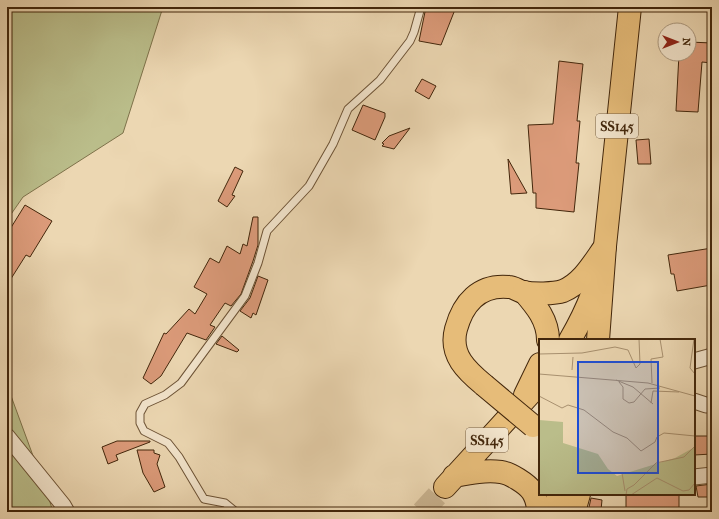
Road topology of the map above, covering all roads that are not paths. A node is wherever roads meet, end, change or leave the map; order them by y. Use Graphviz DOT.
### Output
graph roads {
  1 [pos="421,7"];
  2 [pos="630,7"];
  3 [pos="605,246"];
  4 [pos="524,292"];
  5 [pos="548,339"];
  6 [pos="571,339"];
  7 [pos="598,339"];
  8 [pos="712,356"];
  9 [pos="695,361"];
  10 [pos="539,366"];
  11 [pos="539,384"];
  12 [pos="695,401"];
  13 [pos="520,405"];
  14 [pos="712,405"];
  15 [pos="537,431"];
  16 [pos="7,436"];
  17 [pos="712,475"];
  18 [pos="695,477"];
  19 [pos="558,495"];
  20 [pos="578,495"];
  21 [pos="67,512"];
  22 [pos="236,512"];
  23 [pos="538,512"];
  24 [pos="558,512"];
  25 [pos="574,512"];
  1 -- 22 [label="lane"];
  2 -- 3 [label="main road, SS145"];
  3 -- 4 [label="main road"];
  3 -- 6 [label="main road, SS145"];
  3 -- 7 [label="main road"];
  4 -- 5 [label="main road"];
  4 -- 15 [label="main road, bridge"];
  8 -- 9 [label="street"];
  10 -- 13 [label="main road"];
  11 -- 13 [label="main road, SS145"];
  12 -- 14 [label="street"];
  13 -- 23 [label="main road, SS145"];
  16 -- 21 [label="street"];
  17 -- 18 [label="street"];
  19 -- 24 [label="main road"];
  20 -- 25 [label="main road"];
}
